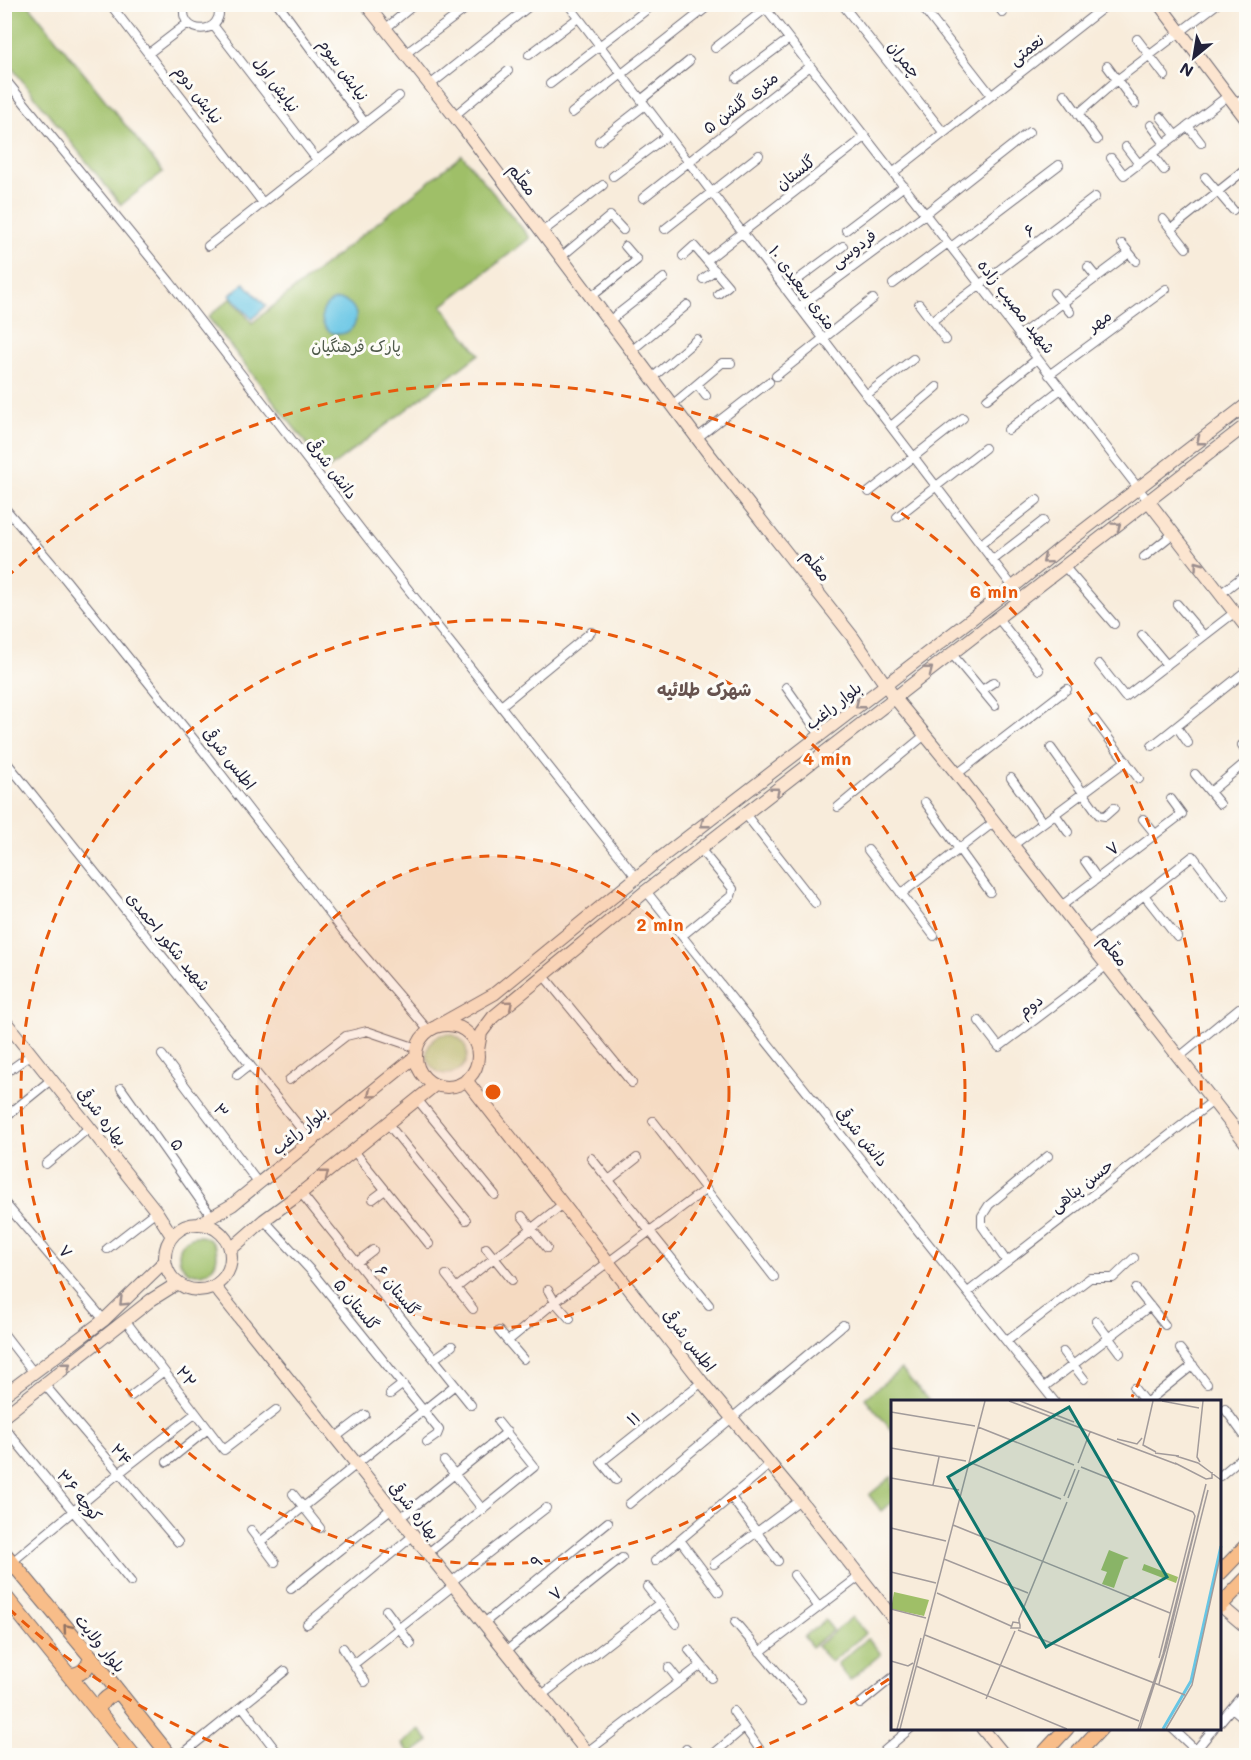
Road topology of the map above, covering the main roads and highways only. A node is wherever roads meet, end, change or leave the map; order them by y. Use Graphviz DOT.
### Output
graph roads {
  1 [pos="1246,1546"];
  2 [pos="8,1558"];
  3 [pos="1221,1572"];
  4 [pos="1246,1579"];
  5 [pos="4,1594"];
  6 [pos="1221,1605"];
  7 [pos="91,1657"];
  8 [pos="69,1675"];
  9 [pos="120,1693"];
  10 [pos="98,1711"];
  11 [pos="1065,1730"];
  12 [pos="1099,1730"];
  13 [pos="134,1755"];
  14 [pos="170,1755"];
  15 [pos="1041,1755"];
  16 [pos="1075,1755"];
  1 -- 3 [label="main road"];
  7 -- 2 [label="main road, بلوار ولایت, one-way"];
  4 -- 6 [label="main road"];
  5 -- 8 [label="main road"];
  7 -- 8 [label="main road"];
  7 -- 9 [label="main road, بلوار ولایت"];
  8 -- 10 [label="main road"];
  9 -- 10 [label="main road"];
  9 -- 14 [label="main road, بلوار ولایت"];
  10 -- 13 [label="main road"];
  11 -- 15 [label="main road"];
  12 -- 16 [label="main road"];
}
